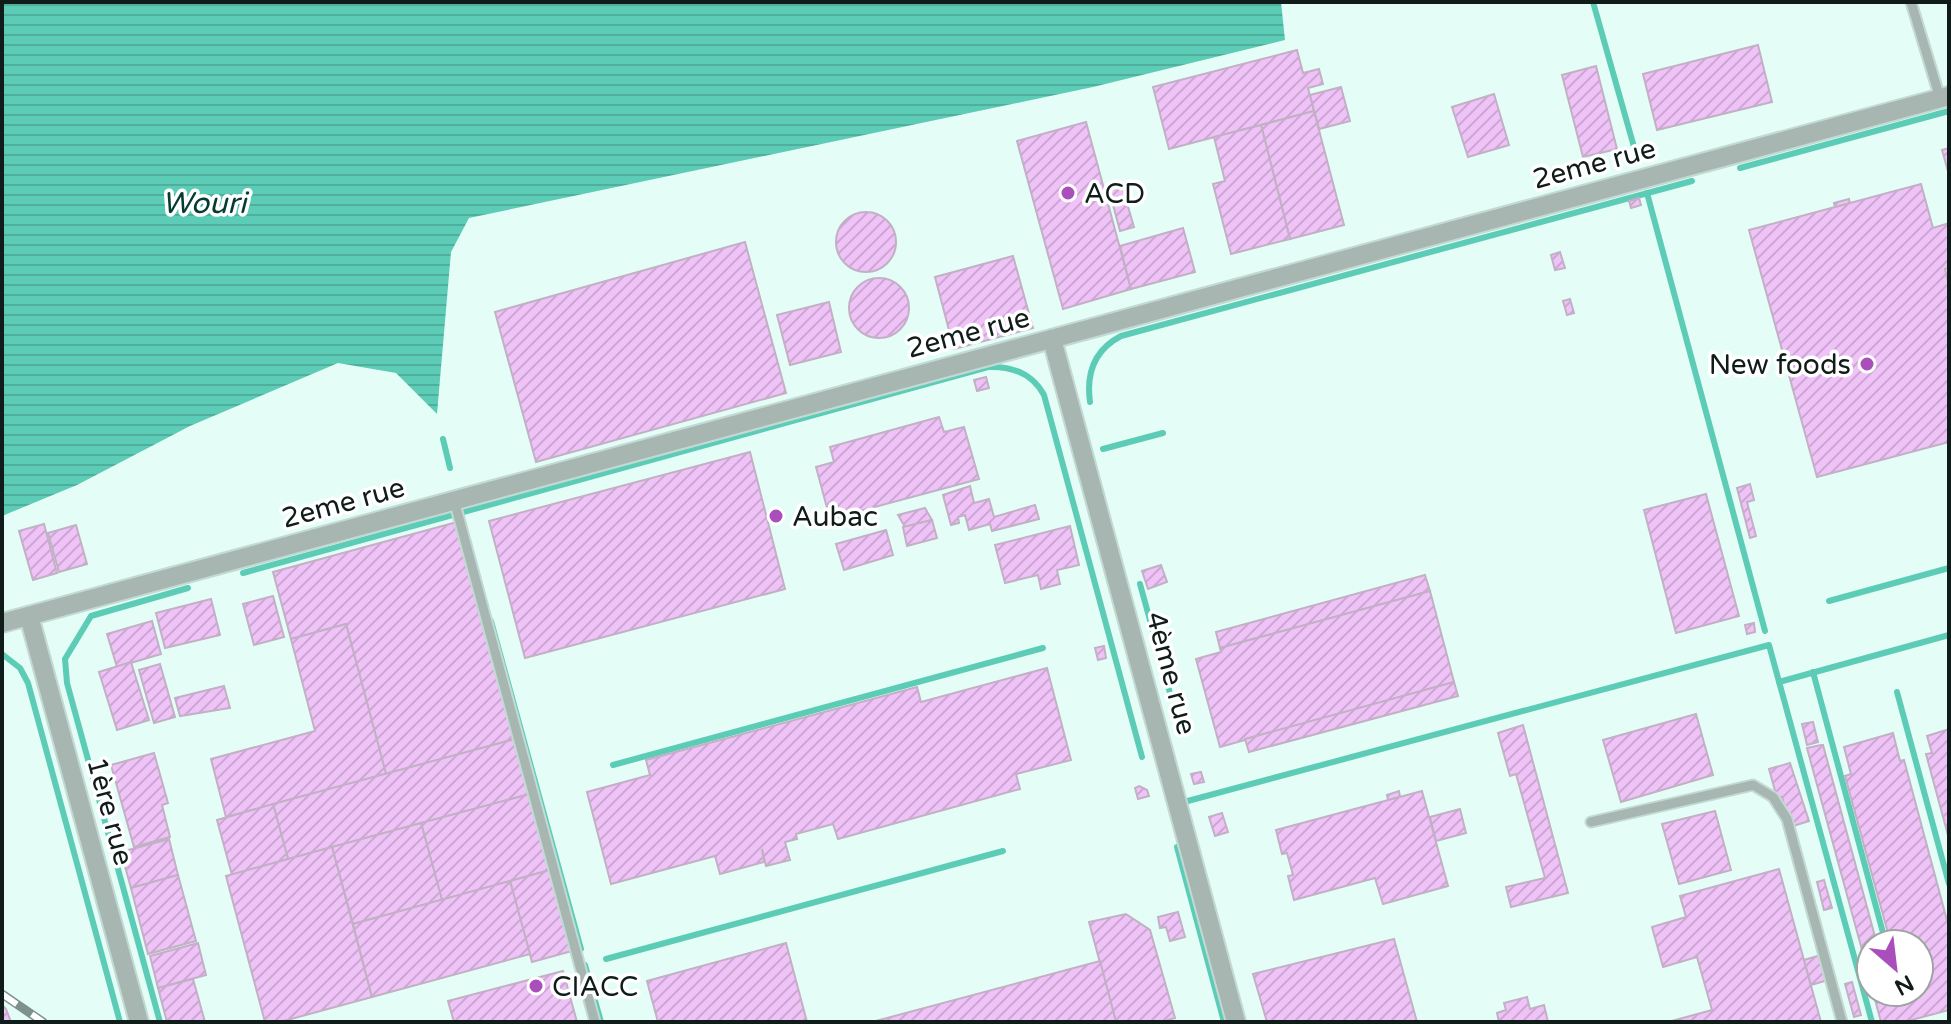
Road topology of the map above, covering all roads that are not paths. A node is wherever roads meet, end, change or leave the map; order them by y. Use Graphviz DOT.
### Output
graph roads {
  1 [pos="1911,2"];
  2 [pos="1944,97"];
  3 [pos="1052,339"];
  4 [pos="454,500"];
  5 [pos="29,616"];
  6 [pos="2,623"];
  7 [pos="1591,822"];
  8 [pos="139,1022"];
  9 [pos="595,1022"];
  10 [pos="1236,1022"];
  11 [pos="1842,1022"];
  1 -- 2 [label="lane"];
  2 -- 3 [label="street, 2eme rue"];
  3 -- 4 [label="street, 2eme rue"];
  3 -- 10 [label="street, 4ème rue"];
  4 -- 5 [label="street, 2eme rue"];
  4 -- 9 [label="lane"];
  5 -- 6 [label="street, 2eme rue"];
  5 -- 8 [label="street, 1ère rue"];
  7 -- 11 [label="lane"];
}
